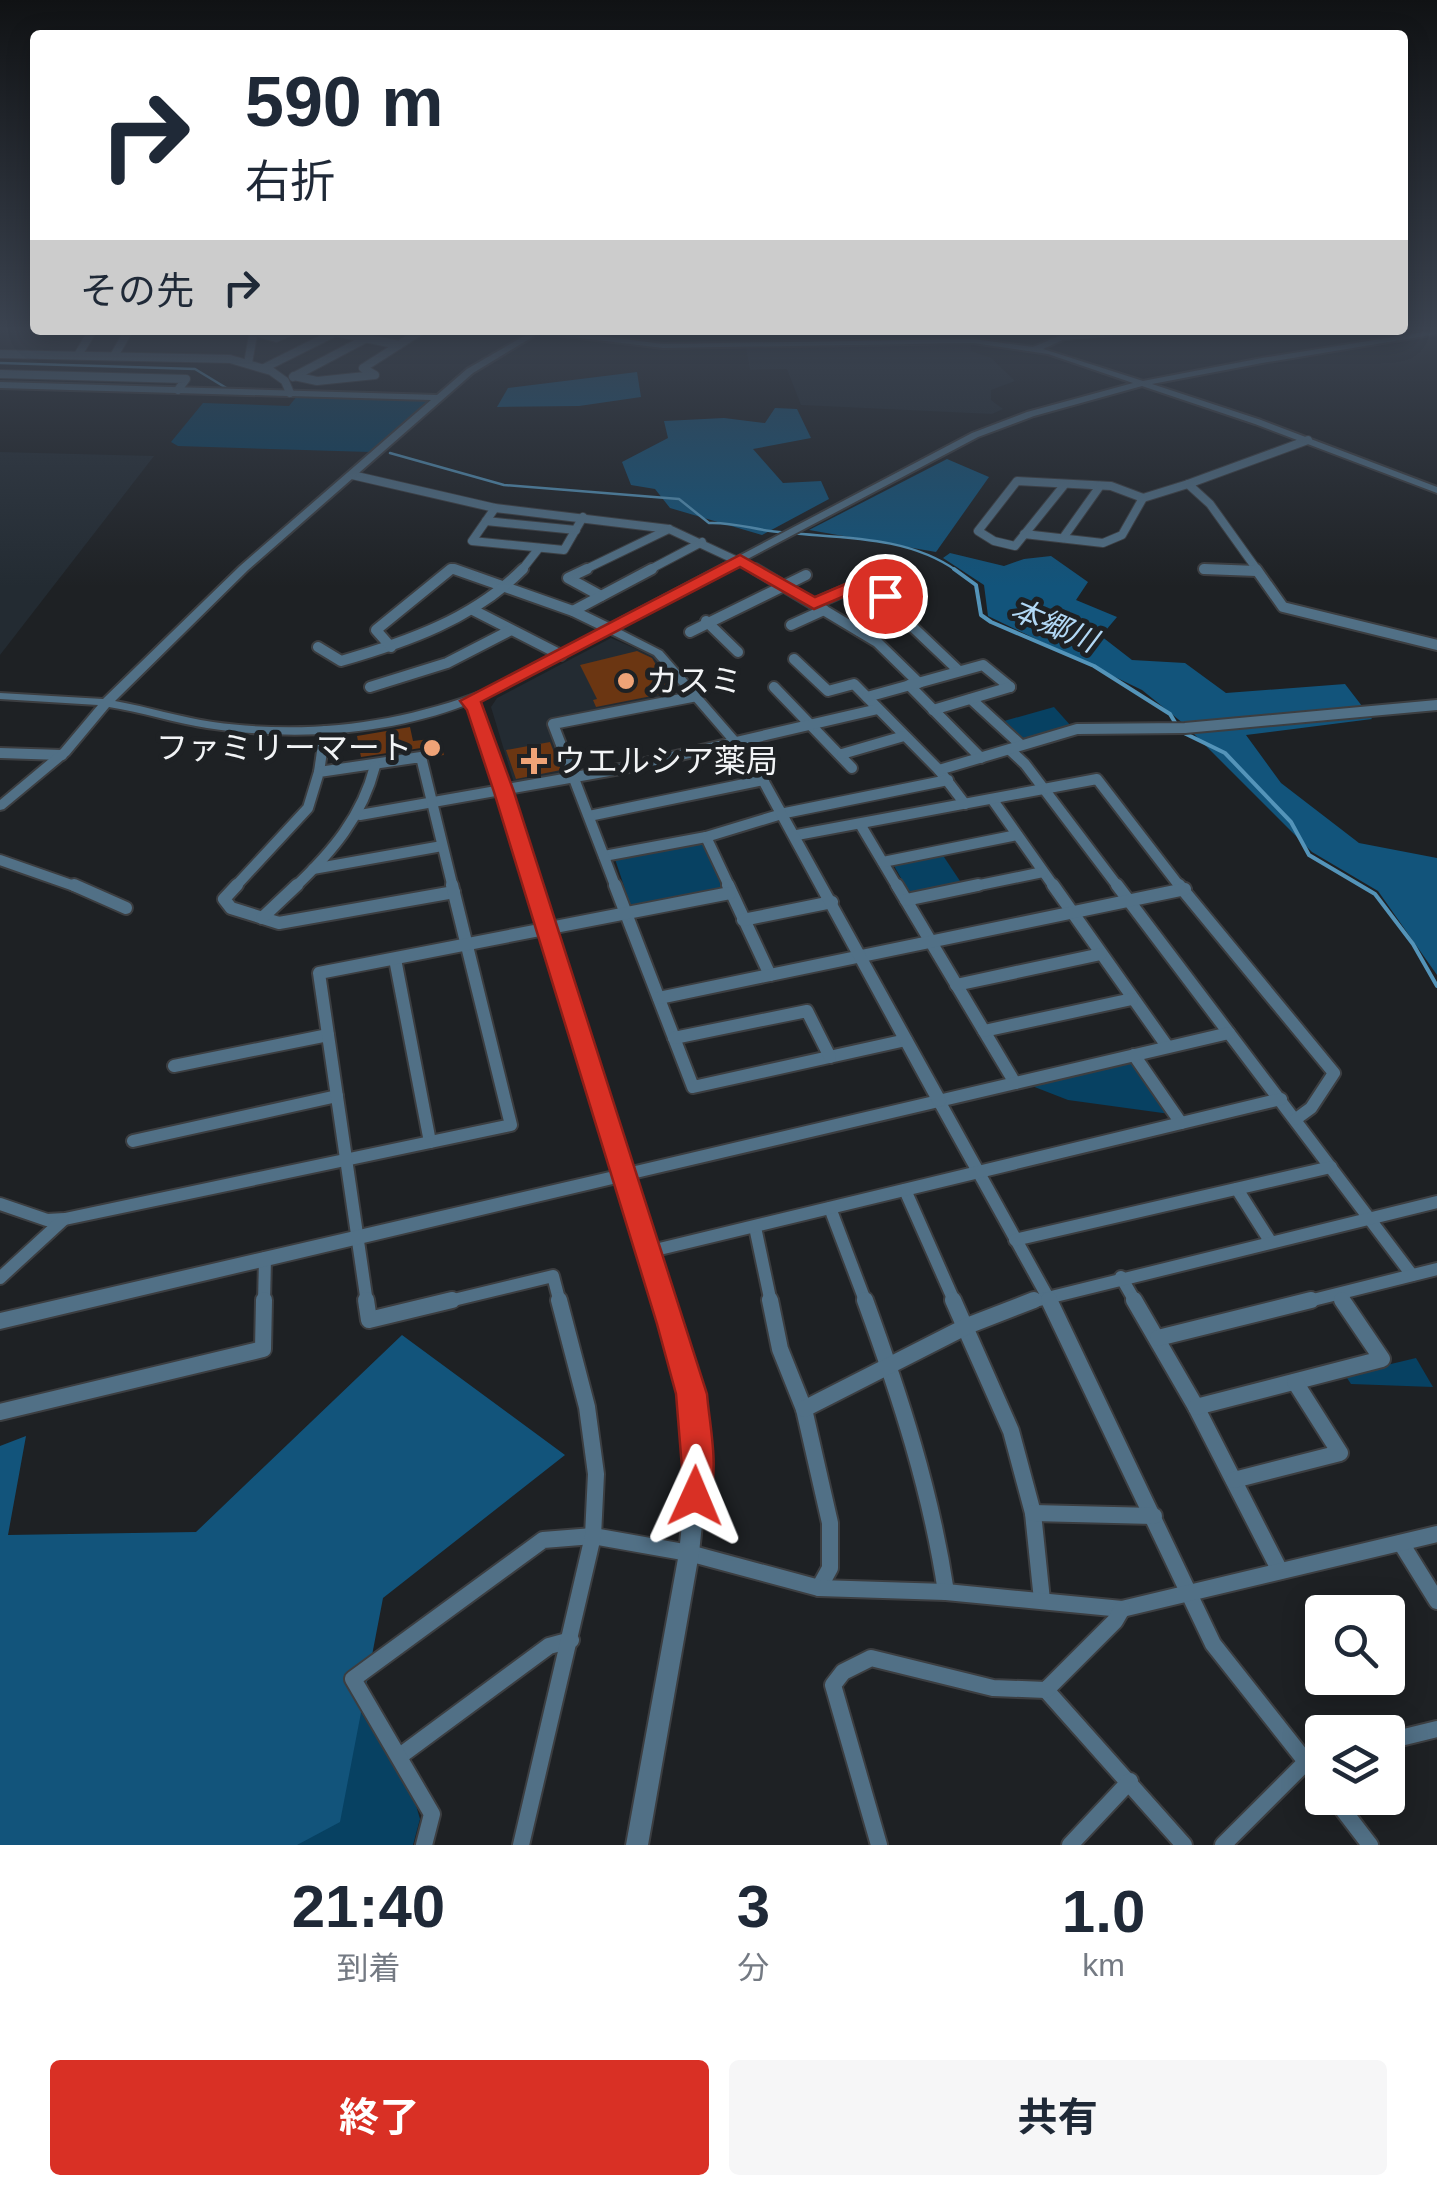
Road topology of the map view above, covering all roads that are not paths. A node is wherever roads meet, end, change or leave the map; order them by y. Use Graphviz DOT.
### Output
graph roads {
  1 [pos="422,414"];
  2 [pos="1024,414"];
  3 [pos="1233,414"];
  4 [pos="1308,440"];
  5 [pos="352,475"];
  6 [pos="1066,484"];
  7 [pos="1188,484"];
  8 [pos="1100,486"];
  9 [pos="1437,490"];
  10 [pos="1143,498"];
  11 [pos="495,508"];
  12 [pos="583,517"];
  13 [pos="486,521"];
  14 [pos="669,529"];
  15 [pos="576,530"];
  16 [pos="1024,534"];
  17 [pos="1064,538"];
  18 [pos="702,542"];
  19 [pos="539,548"];
  20 [pos="740,560"];
  21 [pos="1204,569"];
  22 [pos="1257,570"];
  23 [pos="806,574"];
  24 [pos="783,585"];
  25 [pos="504,586"];
  26 [pos="601,596"];
  27 [pos="814,604"];
  28 [pos="473,610"];
  29 [pos="824,610"];
  30 [pos="573,611"];
  31 [pos="898,614"];
  32 [pos="706,621"];
  33 [pos="791,625"];
  34 [pos="610,629"];
  35 [pos="511,630"];
  36 [pos="860,631"];
  37 [pos="690,632"];
  38 [pos="1437,645"];
  39 [pos="318,647"];
  40 [pos="391,647"];
  41 [pos="738,652"];
  42 [pos="561,655"];
  43 [pos="794,660"];
  44 [pos="959,671"];
  45 [pos="914,684"];
  46 [pos="370,687"];
  47 [pos="774,687"];
  48 [pos="0,696"];
  49 [pos="697,696"];
  50 [pos="867,696"];
  51 [pos="971,699"];
  52 [pos="470,701"];
  53 [pos="106,703"];
  54 [pos="1437,705"];
  55 [pos="878,708"];
  56 [pos="933,710"];
  57 [pos="815,726"];
  58 [pos="325,731"];
  59 [pos="904,736"];
  60 [pos="741,746"];
  61 [pos="1015,748"];
  62 [pos="0,753"];
  63 [pos="842,754"];
  64 [pos="62,756"];
  65 [pos="981,758"];
  66 [pos="375,766"];
  67 [pos="852,768"];
  68 [pos="320,772"];
  69 [pos="943,775"];
  70 [pos="575,780"];
  71 [pos="764,780"];
  72 [pos="1044,789"];
  73 [pos="504,792"];
  74 [pos="870,798"];
  75 [pos="992,799"];
  76 [pos="432,804"];
  77 [pos="965,804"];
  78 [pos="0,806"];
  79 [pos="785,813"];
  80 [pos="360,816"];
  81 [pos="589,816"];
  82 [pos="884,819"];
  83 [pos="860,824"];
  84 [pos="797,835"];
  85 [pos="1017,835"];
  86 [pos="706,837"];
  87 [pos="442,846"];
  88 [pos="604,856"];
  89 [pos="0,860"];
  90 [pos="883,862"];
  91 [pos="312,869"];
  92 [pos="1042,872"];
  93 [pos="1185,889"];
  94 [pos="454,892"];
  95 [pos="730,893"];
  96 [pos="906,900"];
  97 [pos="1128,900"];
  98 [pos="832,902"];
  99 [pos="126,908"];
  100 [pos="1071,911"];
  101 [pos="625,914"];
  102 [pos="262,918"];
  103 [pos="743,920"];
  104 [pos="548,930"];
  105 [pos="931,941"];
  106 [pos="468,944"];
  107 [pos="1101,954"];
  108 [pos="861,956"];
  109 [pos="394,959"];
  110 [pos="770,974"];
  111 [pos="956,985"];
  112 [pos="658,998"];
  113 [pos="1132,999"];
  114 [pos="984,1031"];
  115 [pos="1229,1033"];
  116 [pos="328,1035"];
  117 [pos="674,1038"];
  118 [pos="906,1040"];
  119 [pos="1167,1046"];
  120 [pos="1134,1054"];
  121 [pos="830,1057"];
  122 [pos="174,1066"];
  123 [pos="1015,1083"];
  124 [pos="337,1096"];
  125 [pos="1280,1099"];
  126 [pos="938,1101"];
  127 [pos="1296,1119"];
  128 [pos="1181,1123"];
  129 [pos="133,1140"];
  130 [pos="430,1142"];
  131 [pos="346,1161"];
  132 [pos="1331,1167"];
  133 [pos="978,1172"];
  134 [pos="624,1175"];
  135 [pos="1237,1189"];
  136 [pos="906,1190"];
  137 [pos="1437,1202"];
  138 [pos="0,1204"];
  139 [pos="830,1208"];
  140 [pos="1370,1218"];
  141 [pos="64,1219"];
  142 [pos="755,1227"];
  143 [pos="355,1237"];
  144 [pos="1015,1240"];
  145 [pos="1270,1241"];
  146 [pos="647,1252"];
  147 [pos="265,1258"];
  148 [pos="1437,1269"];
  149 [pos="1412,1275"];
  150 [pos="1122,1277"];
  151 [pos="0,1278"];
  152 [pos="1048,1295"];
  153 [pos="1339,1296"];
  154 [pos="0,1321"];
  155 [pos="967,1326"];
  156 [pos="1158,1338"];
  157 [pos="888,1365"];
  158 [pos="1295,1382"];
  159 [pos="1196,1408"];
  160 [pos="804,1409"];
  161 [pos="0,1412"];
  162 [pos="1234,1480"];
  163 [pos="1033,1513"];
  164 [pos="1154,1516"];
  165 [pos="1437,1534"];
  166 [pos="593,1536"];
  167 [pos="1400,1543"];
  168 [pos="689,1554"];
  169 [pos="1280,1571"];
  170 [pos="819,1588"];
  171 [pos="946,1592"];
  172 [pos="1192,1595"];
  173 [pos="1042,1600"];
  174 [pos="1437,1601"];
  175 [pos="1122,1610"];
  176 [pos="571,1640"];
  177 [pos="1046,1690"];
  178 [pos="1437,1729"];
  179 [pos="1405,1737"];
  180 [pos="1305,1749"];
  181 [pos="400,1756"];
  182 [pos="1305,1768"];
  183 [pos="1130,1782"];
  184 [pos="1347,1815"];
  185 [pos="424,1845"];
  186 [pos="521,1845"];
  187 [pos="637,1845"];
  188 [pos="879,1845"];
  189 [pos="1070,1845"];
  190 [pos="1184,1845"];
  191 [pos="1223,1845"];
  192 [pos="1370,1845"];
  1 -- 5 [label="street"];
  2 -- 20 [label="street"];
  3 -- 4 [label="street"];
  4 -- 7 [label="street"];
  4 -- 9 [label="street"];
  5 -- 11 [label="street"];
  5 -- 53 [label="street"];
  6 -- 8 [label="street"];
  6 -- 16 [label="street"];
  6 -- 16 [label="street"];
  7 -- 10 [label="street"];
  7 -- 22 [label="street"];
  8 -- 10 [label="street"];
  8 -- 17 [label="street"];
  10 -- 17 [label="street"];
  11 -- 12 [label="street"];
  11 -- 13 [label="street"];
  12 -- 14 [label="street"];
  12 -- 15 [label="street"];
  13 -- 15 [label="street"];
  13 -- 19 [label="street"];
  14 -- 18 [label="street"];
  14 -- 26 [label="street"];
  15 -- 19 [label="street"];
  16 -- 17 [label="street"];
  18 -- 20 [label="street"];
  18 -- 26 [label="street"];
  19 -- 25 [label="street"];
  20 -- 24 [label="street"];
  20 -- 34 [label="street"];
  21 -- 22 [label="street"];
  22 -- 38 [label="street"];
  23 -- 24 [label="street"];
  24 -- 27 [label="street"];
  24 -- 32 [label="street"];
  25 -- 28 [label="street"];
  25 -- 30 [label="street"];
  25 -- 40 [label="street"];
  26 -- 30 [label="street"];
  27 -- 29 [label="street"];
  27 -- 31 [label="street"];
  28 -- 35 [label="street"];
  28 -- 40 [label="street"];
  29 -- 33 [label="street"];
  29 -- 36 [label="street"];
  30 -- 34 [label="street"];
  31 -- 36 [label="street"];
  31 -- 44 [label="street"];
  32 -- 37 [label="street"];
  32 -- 41 [label="street"];
  34 -- 42 [label="street"];
  34 -- 49 [label="street"];
  35 -- 42 [label="street"];
  35 -- 46 [label="street"];
  36 -- 45 [label="street"];
  39 -- 40 [label="street"];
  42 -- 52 [label="street"];
  43 -- 50 [label="street"];
  44 -- 45 [label="street"];
  44 -- 51 [label="street"];
  45 -- 50 [label="street"];
  45 -- 56 [label="street"];
  47 -- 57 [label="street"];
  48 -- 53 [label="street"];
  49 -- 60 [label="street"];
  49 -- 70 [label="street"];
  50 -- 55 [label="street"];
  51 -- 56 [label="street"];
  51 -- 61 [label="street"];
  52 -- 58 [label="street"];
  52 -- 73 [label="street"];
  53 -- 58 [label="street"];
  53 -- 64 [label="street"];
  54 -- 61 [label="street"];
  55 -- 57 [label="street"];
  55 -- 59 [label="street"];
  56 -- 65 [label="street"];
  57 -- 60 [label="street"];
  57 -- 63 [label="street"];
  58 -- 68 [label="street"];
  59 -- 63 [label="street"];
  59 -- 69 [label="street"];
  60 -- 70 [label="street"];
  60 -- 71 [label="street"];
  61 -- 65 [label="street"];
  61 -- 72 [label="street"];
  62 -- 64 [label="street"];
  63 -- 67 [label="street"];
  64 -- 78 [label="street"];
  65 -- 69 [label="street"];
  66 -- 68 [label="street"];
  66 -- 76 [label="street"];
  66 -- 80 [label="street"];
  68 -- 102 [label="street"];
  69 -- 74 [label="street"];
  69 -- 77 [label="street"];
  70 -- 73 [label="street"];
  70 -- 81 [label="street"];
  71 -- 79 [label="street"];
  71 -- 81 [label="street"];
  72 -- 75 [label="street"];
  72 -- 93 [label="street"];
  72 -- 97 [label="street"];
  73 -- 76 [label="street"];
  73 -- 104 [label="street"];
  74 -- 79 [label="street"];
  74 -- 82 [label="street"];
  75 -- 77 [label="street"];
  75 -- 85 [label="street"];
  76 -- 80 [label="street"];
  76 -- 87 [label="street"];
  77 -- 82 [label="street"];
  79 -- 84 [label="street"];
  79 -- 86 [label="street"];
  80 -- 91 [label="street"];
  81 -- 88 [label="street"];
  82 -- 83 [label="street"];
  83 -- 84 [label="street"];
  83 -- 90 [label="street"];
  84 -- 98 [label="street"];
  85 -- 90 [label="street"];
  85 -- 92 [label="street"];
  86 -- 88 [label="street"];
  86 -- 95 [label="street"];
  87 -- 91 [label="street"];
  87 -- 94 [label="street"];
  88 -- 101 [label="street"];
  89 -- 99 [label="street"];
  90 -- 96 [label="street"];
  91 -- 102 [label="street"];
  92 -- 96 [label="street"];
  92 -- 100 [label="street"];
  93 -- 97 [label="street"];
  93 -- 127 [label="street"];
  94 -- 102 [label="street"];
  94 -- 106 [label="street"];
  95 -- 101 [label="street"];
  95 -- 103 [label="street"];
  96 -- 105 [label="street"];
  97 -- 100 [label="street"];
  97 -- 115 [label="street"];
  98 -- 103 [label="street"];
  98 -- 108 [label="street"];
  100 -- 105 [label="street"];
  100 -- 107 [label="street"];
  101 -- 104 [label="street"];
  101 -- 112 [label="street"];
  103 -- 110 [label="street"];
  104 -- 106 [label="street"];
  104 -- 134 [label="street"];
  105 -- 108 [label="street"];
  105 -- 111 [label="street"];
  106 -- 109 [label="street"];
  106 -- 130 [label="street"];
  107 -- 111 [label="street"];
  107 -- 113 [label="street"];
  108 -- 110 [label="street"];
  108 -- 118 [label="street"];
  109 -- 116 [label="street"];
  109 -- 130 [label="street"];
  110 -- 112 [label="street"];
  111 -- 114 [label="street"];
  112 -- 117 [label="street"];
  113 -- 114 [label="street"];
  113 -- 119 [label="street"];
  114 -- 123 [label="street"];
  115 -- 119 [label="street"];
  115 -- 125 [label="street"];
  116 -- 122 [label="street"];
  116 -- 124 [label="street"];
  117 -- 121 [label="street"];
  117 -- 121 [label="street"];
  118 -- 121 [label="street"];
  118 -- 126 [label="street"];
  119 -- 120 [label="street"];
  120 -- 123 [label="street"];
  120 -- 128 [label="street"];
  123 -- 126 [label="street"];
  124 -- 129 [label="street"];
  124 -- 131 [label="street"];
  125 -- 127 [label="street"];
  125 -- 128 [label="street"];
  126 -- 133 [label="street"];
  126 -- 134 [label="street"];
  127 -- 132 [label="street"];
  128 -- 133 [label="street"];
  130 -- 131 [label="street"];
  131 -- 141 [label="street"];
  131 -- 143 [label="street"];
  132 -- 135 [label="street"];
  132 -- 140 [label="street"];
  133 -- 136 [label="street"];
  133 -- 144 [label="street"];
  134 -- 143 [label="street"];
  134 -- 146 [label="street"];
  135 -- 144 [label="street"];
  135 -- 145 [label="street"];
  136 -- 139 [label="street"];
  136 -- 155 [label="street"];
  137 -- 140 [label="street"];
  138 -- 141 [label="street"];
  139 -- 142 [label="street"];
  139 -- 157 [label="street"];
  140 -- 145 [label="street"];
  140 -- 149 [label="street"];
  141 -- 151 [label="street"];
  142 -- 146 [label="street"];
  142 -- 160 [label="street"];
  143 -- 147 [label="street"];
  143 -- 166 [label="street"];
  144 -- 152 [label="street"];
  145 -- 150 [label="street"];
  146 -- 168 [label="street"];
  147 -- 154 [label="street"];
  147 -- 161 [label="street"];
  148 -- 149 [label="street"];
  149 -- 153 [label="street"];
  150 -- 152 [label="street"];
  150 -- 156 [label="street"];
  152 -- 155 [label="street"];
  152 -- 164 [label="street"];
  153 -- 156 [label="street"];
  153 -- 158 [label="street"];
  155 -- 157 [label="street"];
  155 -- 163 [label="street"];
  156 -- 159 [label="street"];
  157 -- 160 [label="street"];
  157 -- 171 [label="street"];
  158 -- 159 [label="street"];
  158 -- 162 [label="street"];
  159 -- 162 [label="street"];
  160 -- 170 [label="street"];
  162 -- 169 [label="street"];
  163 -- 164 [label="street"];
  163 -- 173 [label="street"];
  164 -- 172 [label="street"];
  165 -- 167 [label="street"];
  166 -- 168 [label="street"];
  166 -- 176 [label="street"];
  166 -- 181 [label="street"];
  167 -- 169 [label="street"];
  167 -- 174 [label="street"];
  168 -- 170 [label="street"];
  168 -- 187 [label="street"];
  169 -- 172 [label="street"];
  170 -- 171 [label="street"];
  171 -- 173 [label="street"];
  172 -- 175 [label="street"];
  172 -- 180 [label="street"];
  173 -- 175 [label="street"];
  175 -- 177 [label="street"];
  176 -- 181 [label="street"];
  176 -- 186 [label="street"];
  177 -- 183 [label="street"];
  177 -- 188 [label="street"];
  178 -- 179 [label="street"];
  181 -- 185 [label="street"];
  182 -- 191 [label="street"];
  183 -- 189 [label="street"];
  183 -- 190 [label="street"];
  184 -- 192 [label="street"];
}
